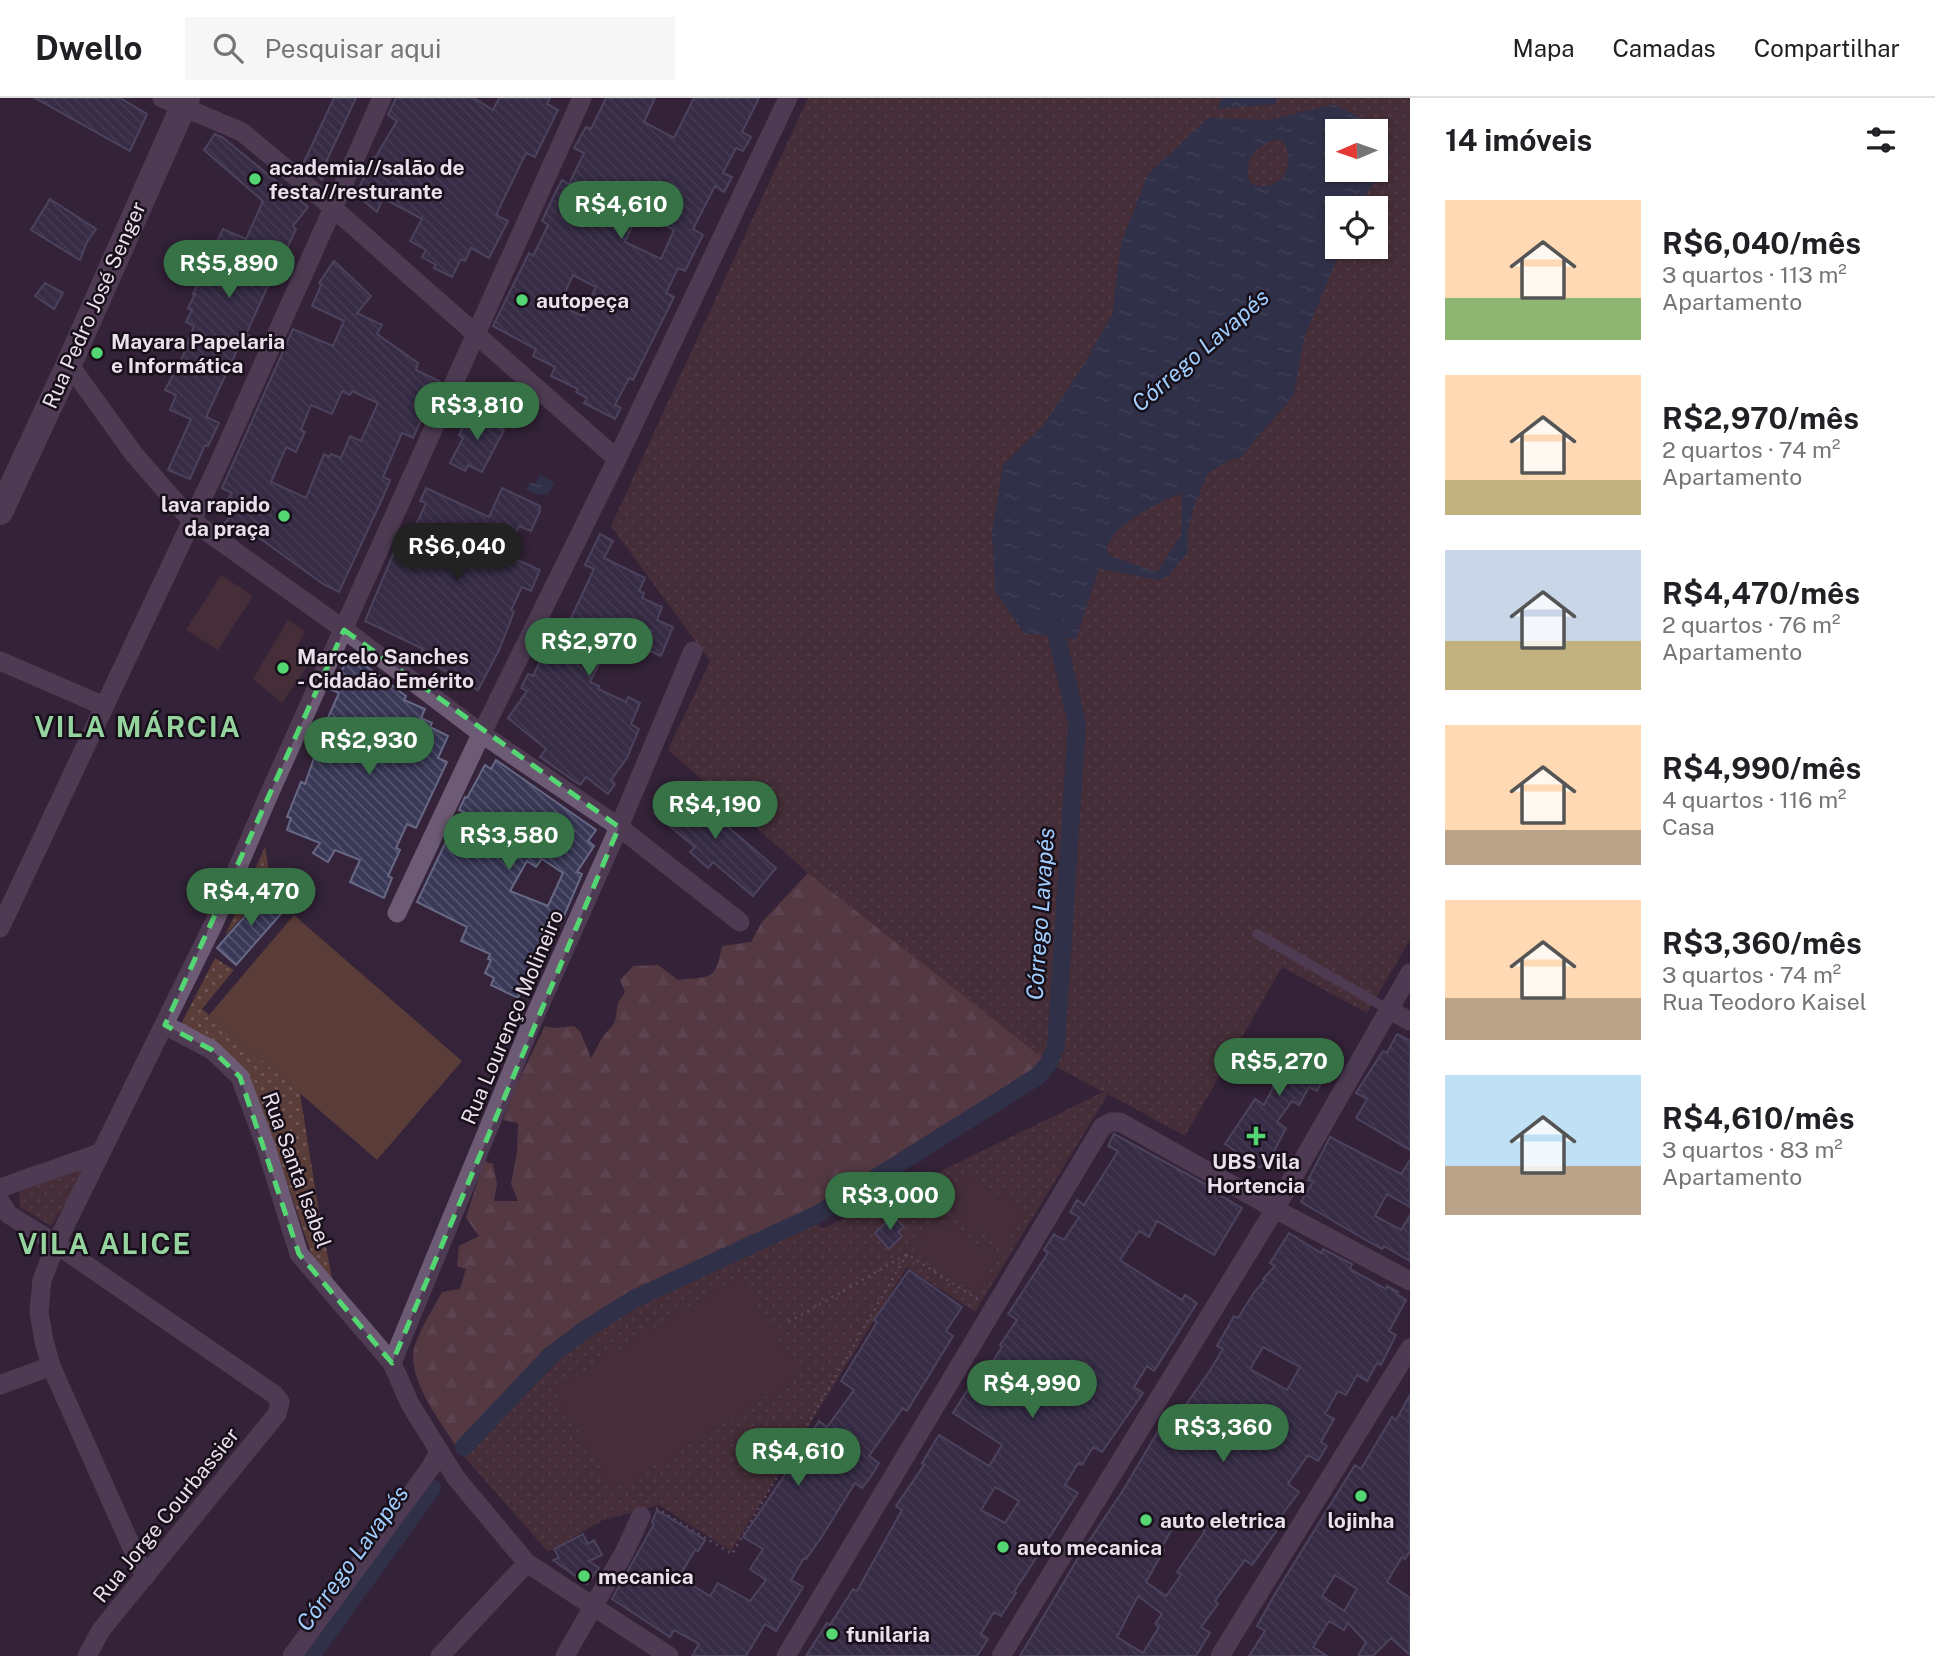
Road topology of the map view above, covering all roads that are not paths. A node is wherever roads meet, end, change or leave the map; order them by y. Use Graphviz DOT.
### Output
graph roads {
  1 [pos="382,98"];
  2 [pos="582,98"];
  3 [pos="788,98"];
  4 [pos="177,101"];
  5 [pos="332,207"];
  6 [pos="476,335"];
  7 [pos="69,364"];
  8 [pos="617,459"];
  9 [pos="0,512"];
  10 [pos="191,520"];
  11 [pos="344,629"];
  12 [pos="692,652"];
  13 [pos="0,661"];
  14 [pos="104,706"];
  15 [pos="482,734"];
  16 [pos="619,827"];
  17 [pos="397,914"];
  18 [pos="740,922"];
  19 [pos="0,928"];
  20 [pos="1257,934"];
  21 [pos="1410,973"];
  22 [pos="1389,1010"];
  23 [pos="1410,1021"];
  24 [pos="165,1025"];
  25 [pos="100,1153"];
  26 [pos="0,1188"];
  27 [pos="0,1201"];
  28 [pos="1275,1209"];
  29 [pos="56,1244"];
  30 [pos="1410,1281"];
  31 [pos="1410,1348"];
  32 [pos="392,1363"];
  33 [pos="51,1366"];
  34 [pos="0,1385"];
  35 [pos="440,1456"];
  36 [pos="641,1516"];
  37 [pos="527,1563"];
  38 [pos="145,1577"];
  39 [pos="593,1606"];
  40 [pos="87,1656"];
  41 [pos="292,1656"];
  42 [pos="440,1656"];
  43 [pos="565,1656"];
  44 [pos="669,1656"];
  45 [pos="786,1656"];
  46 [pos="1001,1656"];
  47 [pos="1220,1656"];
  1 -- 5 [label="street"];
  2 -- 6 [label="street"];
  3 -- 8 [label="street"];
  4 -- 5 [label="street"];
  4 -- 7 [label="main road, Rua Pedro José Senger"];
  5 -- 6 [label="street"];
  5 -- 10 [label="street"];
  6 -- 8 [label="street"];
  6 -- 11 [label="street"];
  7 -- 9 [label="main road, Rua Pedro José Senger"];
  7 -- 10 [label="street"];
  8 -- 15 [label="street"];
  10 -- 11 [label="street"];
  10 -- 14 [label="street"];
  11 -- 15 [label="street"];
  11 -- 24 [label="street"];
  12 -- 16 [label="street, Rua Lourenço Molineiro"];
  13 -- 14 [label="street"];
  14 -- 19 [label="street"];
  15 -- 16 [label="street"];
  15 -- 17 [label="street"];
  16 -- 18 [label="street"];
  16 -- 32 [label="street, Rua Lourenço Molineiro"];
  20 -- 22 [label="lane"];
  21 -- 22 [label="street"];
  22 -- 23 [label="street"];
  22 -- 28 [label="street"];
  24 -- 25 [label="street"];
  24 -- 32 [label="street, Rua Santa Isabel"];
  25 -- 26 [label="street"];
  25 -- 29 [label="street"];
  27 -- 29 [label="street"];
  28 -- 30 [label="street"];
  28 -- 45 [label="street"];
  28 -- 46 [label="street"];
  29 -- 33 [label="street"];
  29 -- 38 [label="street, Rua Jorge Courbassier"];
  31 -- 47 [label="street"];
  32 -- 35 [label="street, Rua Santa Isabel"];
  33 -- 34 [label="street"];
  33 -- 38 [label="street"];
  35 -- 37 [label="street, Rua Santa Isabel"];
  35 -- 41 [label="street"];
  36 -- 39 [label="street"];
  37 -- 39 [label="street, Rua Santa Isabel"];
  37 -- 42 [label="street"];
  38 -- 40 [label="street, Rua Jorge Courbassier"];
  39 -- 43 [label="street"];
  39 -- 44 [label="street, Rua Santa Isabel"];
}
